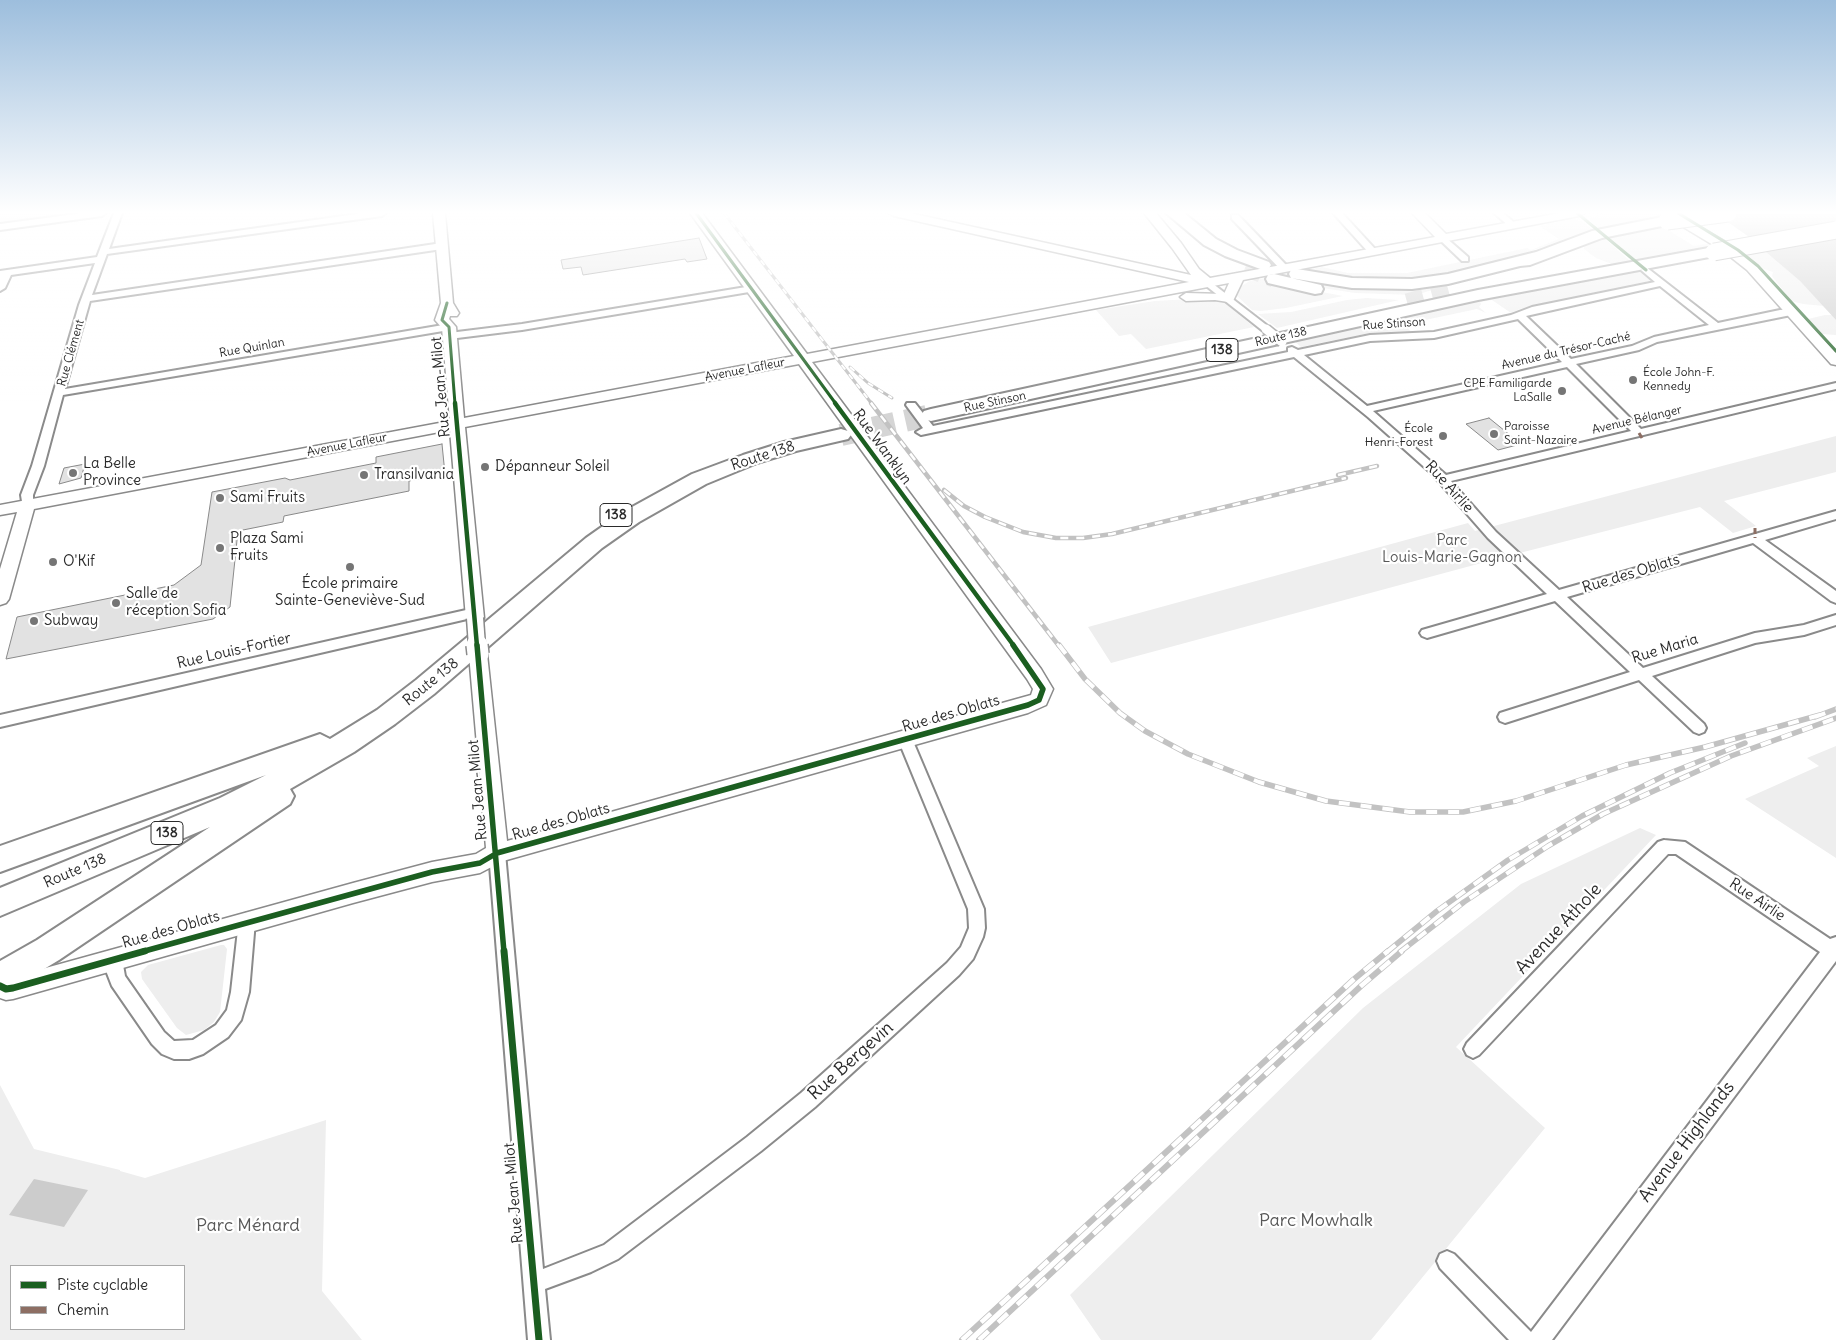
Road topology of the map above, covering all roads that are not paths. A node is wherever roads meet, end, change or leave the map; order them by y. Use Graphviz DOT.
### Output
graph roads {
  1 [pos="2,276"];
  2 [pos="95,276"];
  3 [pos="240,276"];
  4 [pos="445,276"];
  5 [pos="742,276"];
  6 [pos="1160,276"];
  7 [pos="1173,276"];
  8 [pos="1198,276"];
  9 [pos="1233,276"];
  10 [pos="1240,276"];
  11 [pos="1290,276"];
  12 [pos="1297,276"];
  13 [pos="1462,276"];
  14 [pos="1489,276"];
  15 [pos="1590,276"];
  16 [pos="1653,276"];
  17 [pos="1760,276"];
  18 [pos="1208,283"];
  19 [pos="1662,283"];
  20 [pos="0,288"];
  21 [pos="1514,288"];
  22 [pos="752,289"];
  23 [pos="1454,289"];
  24 [pos="1164,291"];
  25 [pos="1150,293"];
  26 [pos="87,298"];
  27 [pos="1228,298"];
  28 [pos="1407,302"];
  29 [pos="1791,312"];
  30 [pos="1519,315"];
  31 [pos="1716,326"];
  32 [pos="449,332"];
  33 [pos="1296,353"];
  34 [pos="802,359"];
  35 [pos="1836,361"];
  36 [pos="1568,363"];
  37 [pos="1836,386"];
  38 [pos="59,393"];
  39 [pos="1366,409"];
  40 [pos="924,418"];
  41 [pos="458,424"];
  42 [pos="838,432"];
  43 [pos="1639,433"];
  44 [pos="1444,479"];
  45 [pos="27,505"];
  46 [pos="0,510"];
  47 [pos="1836,515"];
  48 [pos="0,522"];
  49 [pos="18,534"];
  50 [pos="1755,538"];
  51 [pos="1558,596"];
  52 [pos="1836,598"];
  53 [pos="0,599"];
  54 [pos="475,615"];
  55 [pos="1836,620"];
  56 [pos="1427,633"];
  57 [pos="1641,674"];
  58 [pos="1041,698"];
  59 [pos="1505,717"];
  60 [pos="0,721"];
  61 [pos="1699,728"];
  62 [pos="905,739"];
  63 [pos="325,749"];
  64 [pos="1679,847"];
  65 [pos="497,853"];
  66 [pos="0,859"];
  67 [pos="0,888"];
  68 [pos="0,902"];
  69 [pos="247,921"];
  70 [pos="1835,949"];
  71 [pos="115,960"];
  72 [pos="0,978"];
  73 [pos="0,986"];
  74 [pos="1473,1050"];
  75 [pos="1447,1261"];
  76 [pos="534,1283"];
  77 [pos="539,1340"];
  78 [pos="1524,1340"];
  79 [pos="1539,1340"];
  1 -- 20 [label="street"];
  2 -- 26 [label="street, Rue Clément"];
  3 -- 26 [label="street"];
  4 -- 32 [label="street, Rue Jean-Milot"];
  5 -- 22 [label="street, Rue Wanklyn"];
  6 -- 24 [label="street"];
  7 -- 18 [label="street"];
  8 -- 18 [label="street, Rue Airlie"];
  9 -- 18 [label="street, Avenue Lafleur"];
  10 -- 27 [label="street"];
  11 -- 21 [label="highway"];
  12 -- 13 [label="highway"];
  14 -- 23 [label="highway"];
  15 -- 21 [label="highway, 138"];
  16 -- 19 [label="street"];
  17 -- 29 [label="street"];
  18 -- 24 [label="street, Avenue Lafleur"];
  18 -- 27 [label="street, Rue Airlie"];
  19 -- 30 [label="street, Rue Stinson"];
  19 -- 31 [label="street"];
  21 -- 40 [label="highway, Route 138 / 138"];
  22 -- 32 [label="street, Rue Quinlan"];
  22 -- 34 [label="street, Rue Wanklyn"];
  24 -- 25 [label="street, Avenue Lafleur"];
  25 -- 27 [label="street"];
  25 -- 34 [label="main road, Avenue Lafleur"];
  26 -- 38 [label="street, Rue Clément"];
  27 -- 33 [label="street, Rue Airlie, bridge"];
  28 -- 40 [label="highway, Route 138 / 138"];
  29 -- 31 [label="street, Avenue du Trésor-Caché"];
  29 -- 35 [label="street"];
  30 -- 33 [label="street, Rue Stinson"];
  30 -- 36 [label="street"];
  31 -- 36 [label="street, Avenue du Trésor-Caché"];
  32 -- 38 [label="street, Rue Quinlan"];
  32 -- 41 [label="street, Rue Jean-Milot"];
  33 -- 39 [label="street, Rue Airlie"];
  33 -- 40 [label="street, Rue Stinson"];
  34 -- 41 [label="street, Avenue Lafleur"];
  34 -- 58 [label="street, Rue Wanklyn"];
  36 -- 39 [label="street, Avenue du Trésor-Caché"];
  36 -- 43 [label="street"];
  37 -- 43 [label="street, Avenue Bélanger"];
  38 -- 45 [label="street, Rue Clément"];
  39 -- 44 [label="street, Rue Airlie"];
  41 -- 45 [label="street, Avenue Lafleur"];
  41 -- 54 [label="street, Rue Jean-Milot"];
  42 -- 63 [label="highway, Route 138 / 138"];
  43 -- 44 [label="street, Avenue Bélanger"];
  44 -- 51 [label="street, Rue Airlie"];
  45 -- 46 [label="main road, Avenue Lafleur"];
  45 -- 49 [label="street, Rue Clément"];
  47 -- 50 [label="street, Rue des Oblats"];
  48 -- 49 [label="street"];
  49 -- 53 [label="street, Rue Clément"];
  50 -- 51 [label="street, Rue des Oblats"];
  50 -- 52 [label="street"];
  51 -- 56 [label="street, Rue des Oblats"];
  51 -- 57 [label="street, Rue Airlie"];
  54 -- 60 [label="street, Rue Louis-Fortier"];
  54 -- 65 [label="street, Rue Jean-Milot, bridge"];
  55 -- 57 [label="street, Rue Maria"];
  57 -- 59 [label="street, Rue Maria"];
  57 -- 61 [label="street, Rue Airlie"];
  58 -- 62 [label="street, Rue des Oblats"];
  62 -- 65 [label="street, Rue des Oblats"];
  62 -- 76 [label="street, Rue Bergevin"];
  63 -- 66 [label="highway"];
  63 -- 67 [label="highway, Route 138 / 138"];
  63 -- 68 [label="highway, Route 138 / 138"];
  63 -- 72 [label="highway"];
  64 -- 70 [label="street, Rue Airlie"];
  64 -- 74 [label="street, Avenue Athole"];
  65 -- 69 [label="street, Rue des Oblats"];
  65 -- 76 [label="street, Rue Jean-Milot"];
  69 -- 71 [label="street, Rue des Oblats"];
  69 -- 71 [label="street"];
  70 -- 79 [label="street, Avenue Highlands"];
  71 -- 73 [label="street, Rue des Oblats"];
  75 -- 78 [label="street"];
  76 -- 77 [label="street, Rue Jean-Milot"];
}
